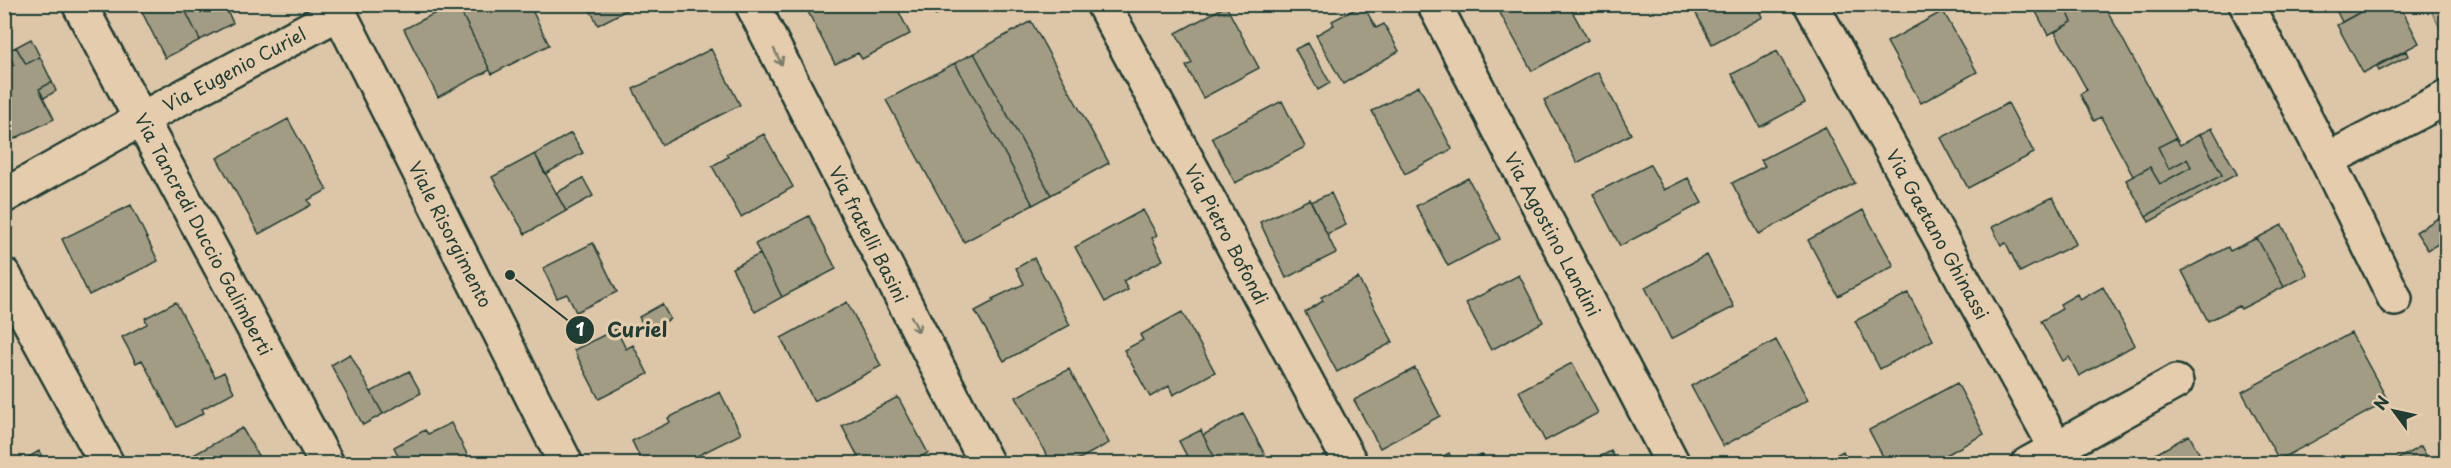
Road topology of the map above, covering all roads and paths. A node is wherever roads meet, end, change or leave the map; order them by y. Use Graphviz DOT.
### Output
graph roads {
  1 [pos="79,4"];
  2 [pos="752,4"];
  3 [pos="1103,4"];
  4 [pos="1434,4"];
  5 [pos="1811,4"];
  6 [pos="2246,4"];
  7 [pos="337,9"];
  8 [pos="2446,98"];
  9 [pos="142,118"];
  10 [pos="2327,160"];
  11 [pos="4,196"];
  12 [pos="4,275"];
  13 [pos="2395,299"];
  14 [pos="2176,382"];
  15 [pos="2060,455"];
  16 [pos="106,464"];
  17 [pos="327,464"];
  18 [pos="566,464"];
  19 [pos="987,464"];
  20 [pos="1350,464"];
  21 [pos="1673,464"];
  22 [pos="2028,464"];
  1 -- 9 [label="street, Via Tancredi Duccio Galimberti"];
  2 -- 19 [label="street, Via fratelli Basini, one-way"];
  3 -- 20 [label="street, Via Pietro Bofondi"];
  4 -- 21 [label="street, Via Agostino Landini"];
  5 -- 15 [label="street, Via Gaetano Ghinassi"];
  6 -- 10 [label="street"];
  7 -- 9 [label="street, Via Eugenio Curiel"];
  7 -- 18 [label="street, Viale Risorgimento"];
  8 -- 10 [label="street"];
  9 -- 11 [label="street, Via Eugenio Curiel"];
  9 -- 17 [label="street, Via Tancredi Duccio Galimberti"];
  10 -- 13 [label="street"];
  12 -- 16 [label="street"];
  14 -- 15 [label="street"];
  15 -- 22 [label="street"];
}
